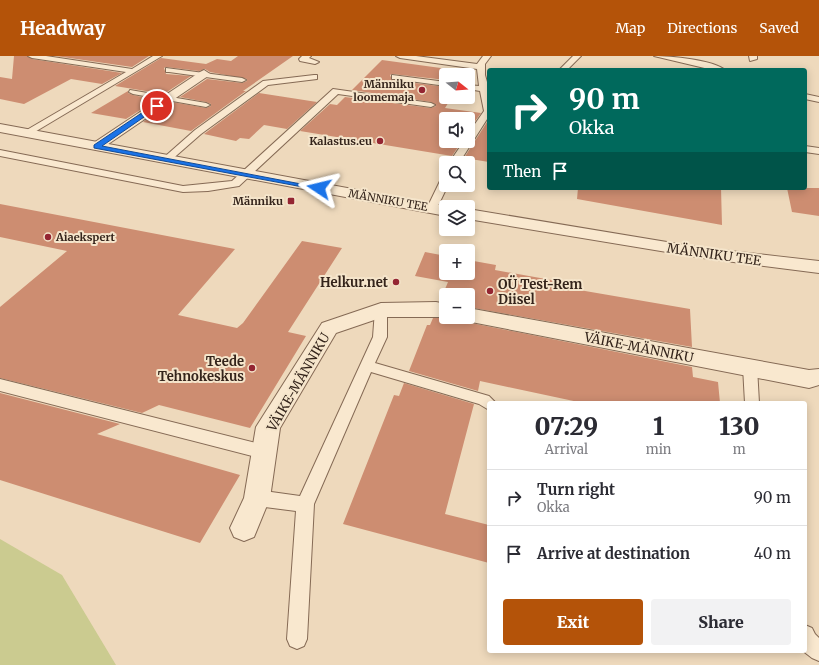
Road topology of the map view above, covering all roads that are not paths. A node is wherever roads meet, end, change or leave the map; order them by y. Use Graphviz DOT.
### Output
graph roads {
  1 [pos="32,56"];
  2 [pos="158,56"];
  3 [pos="307,56"];
  4 [pos="400,56"];
  5 [pos="487,56"];
  6 [pos="577,56"];
  7 [pos="658,56"];
  8 [pos="698,59"];
  9 [pos="315,62"];
  10 [pos="481,67"];
  11 [pos="565,68"];
  12 [pos="717,68"];
  13 [pos="169,70"];
  14 [pos="133,71"];
  15 [pos="204,74"];
  16 [pos="314,77"];
  17 [pos="395,77"];
  18 [pos="242,80"];
  19 [pos="439,83"];
  20 [pos="475,88"];
  21 [pos="485,89"];
  22 [pos="133,92"];
  23 [pos="807,97"];
  24 [pos="168,98"];
  25 [pos="819,100"];
  26 [pos="206,104"];
  27 [pos="487,104"];
  28 [pos="431,105"];
  29 [pos="487,112"];
  30 [pos="0,128"];
  31 [pos="475,130"];
  32 [pos="28,133"];
  33 [pos="96,146"];
  34 [pos="807,148"];
  35 [pos="819,151"];
  36 [pos="0,153"];
  37 [pos="166,160"];
  38 [pos="246,175"];
  39 [pos="439,209"];
  40 [pos="475,215"];
  41 [pos="819,267"];
  42 [pos="382,310"];
  43 [pos="439,310"];
  44 [pos="475,316"];
  45 [pos="368,366"];
  46 [pos="750,367"];
  47 [pos="816,379"];
  48 [pos="0,385"];
  49 [pos="752,401"];
  50 [pos="487,402"];
  51 [pos="264,452"];
  52 [pos="257,498"];
  53 [pos="305,504"];
  54 [pos="244,528"];
  55 [pos="298,639"];
  56 [pos="807,641"];
  57 [pos="819,651"];
  1 -- 14 [label="lane"];
  2 -- 14 [label="lane"];
  3 -- 9 [label="lane"];
  4 -- 10 [label="lane"];
  5 -- 10 [label="lane"];
  6 -- 11 [label="lane"];
  7 -- 8 [label="lane"];
  8 -- 12 [label="lane"];
  10 -- 21 [label="lane"];
  13 -- 15 [label="lane"];
  14 -- 32 [label="lane"];
  15 -- 18 [label="lane"];
  15 -- 24 [label="street"];
  16 -- 37 [label="lane"];
  17 -- 19 [label="lane"];
  20 -- 21 [label="lane"];
  21 -- 27 [label="lane"];
  22 -- 24 [label="lane"];
  23 -- 25 [label="lane"];
  24 -- 26 [label="lane"];
  24 -- 33 [label="street"];
  28 -- 38 [label="lane"];
  29 -- 31 [label="lane"];
  30 -- 32 [label="street, MÄNNIKU TEE"];
  32 -- 33 [label="street, MÄNNIKU TEE"];
  33 -- 37 [label="street, MÄNNIKU TEE"];
  34 -- 35 [label="lane"];
  36 -- 38 [label="lane"];
  37 -- 38 [label="street, MÄNNIKU TEE"];
  38 -- 39 [label="street, MÄNNIKU TEE"];
  40 -- 41 [label="street, MÄNNIKU TEE"];
  42 -- 43 [label="street, VÄIKE-MÄNNIKU"];
  42 -- 45 [label="lane"];
  42 -- 51 [label="street, VÄIKE-MÄNNIKU"];
  44 -- 46 [label="street, VÄIKE-MÄNNIKU"];
  45 -- 50 [label="lane"];
  45 -- 53 [label="lane"];
  46 -- 47 [label="street, VÄIKE-MÄNNIKU"];
  46 -- 49 [label="lane"];
  48 -- 51 [label="lane"];
  51 -- 52 [label="street, VÄIKE-MÄNNIKU"];
  52 -- 53 [label="lane"];
  52 -- 54 [label="street, VÄIKE-MÄNNIKU"];
  53 -- 55 [label="lane"];
  56 -- 57 [label="lane"];
}
